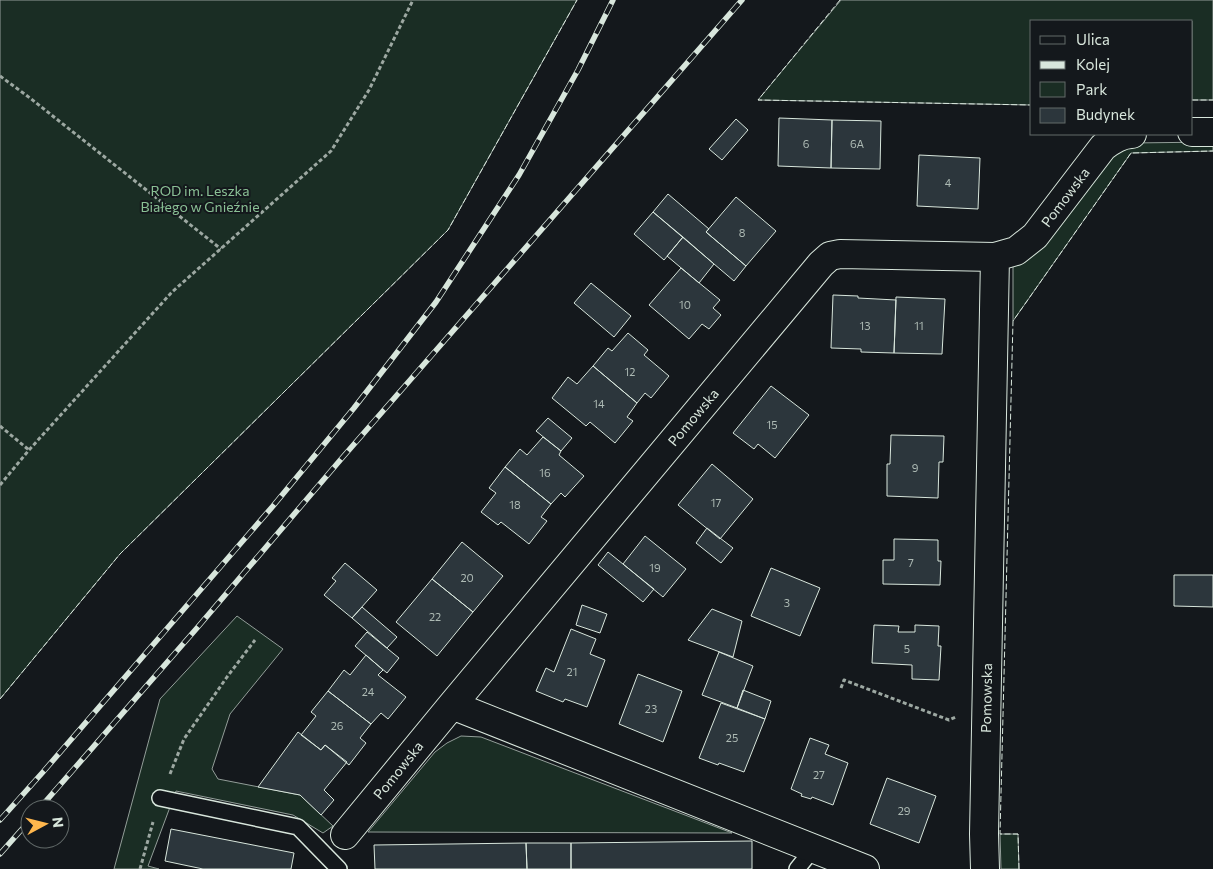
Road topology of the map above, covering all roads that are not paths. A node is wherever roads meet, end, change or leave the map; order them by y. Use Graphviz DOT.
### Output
graph roads {
  1 [pos="1193,132"];
  2 [pos="1213,132"];
  3 [pos="1125,135"];
  4 [pos="995,257"];
  5 [pos="452,706"];
  6 [pos="160,798"];
  7 [pos="345,836"];
  8 [pos="805,859"];
  9 [pos="339,869"];
  10 [pos="865,869"];
  11 [pos="985,869"];
  1 -- 2 [label="street"];
  3 -- 4 [label="street, Pomowska"];
  4 -- 5 [label="street, Pomowska"];
  4 -- 11 [label="street, Pomowska"];
  5 -- 7 [label="street, Pomowska"];
  5 -- 8 [label="street"];
  6 -- 9 [label="lane"];
  8 -- 10 [label="street"];
}
